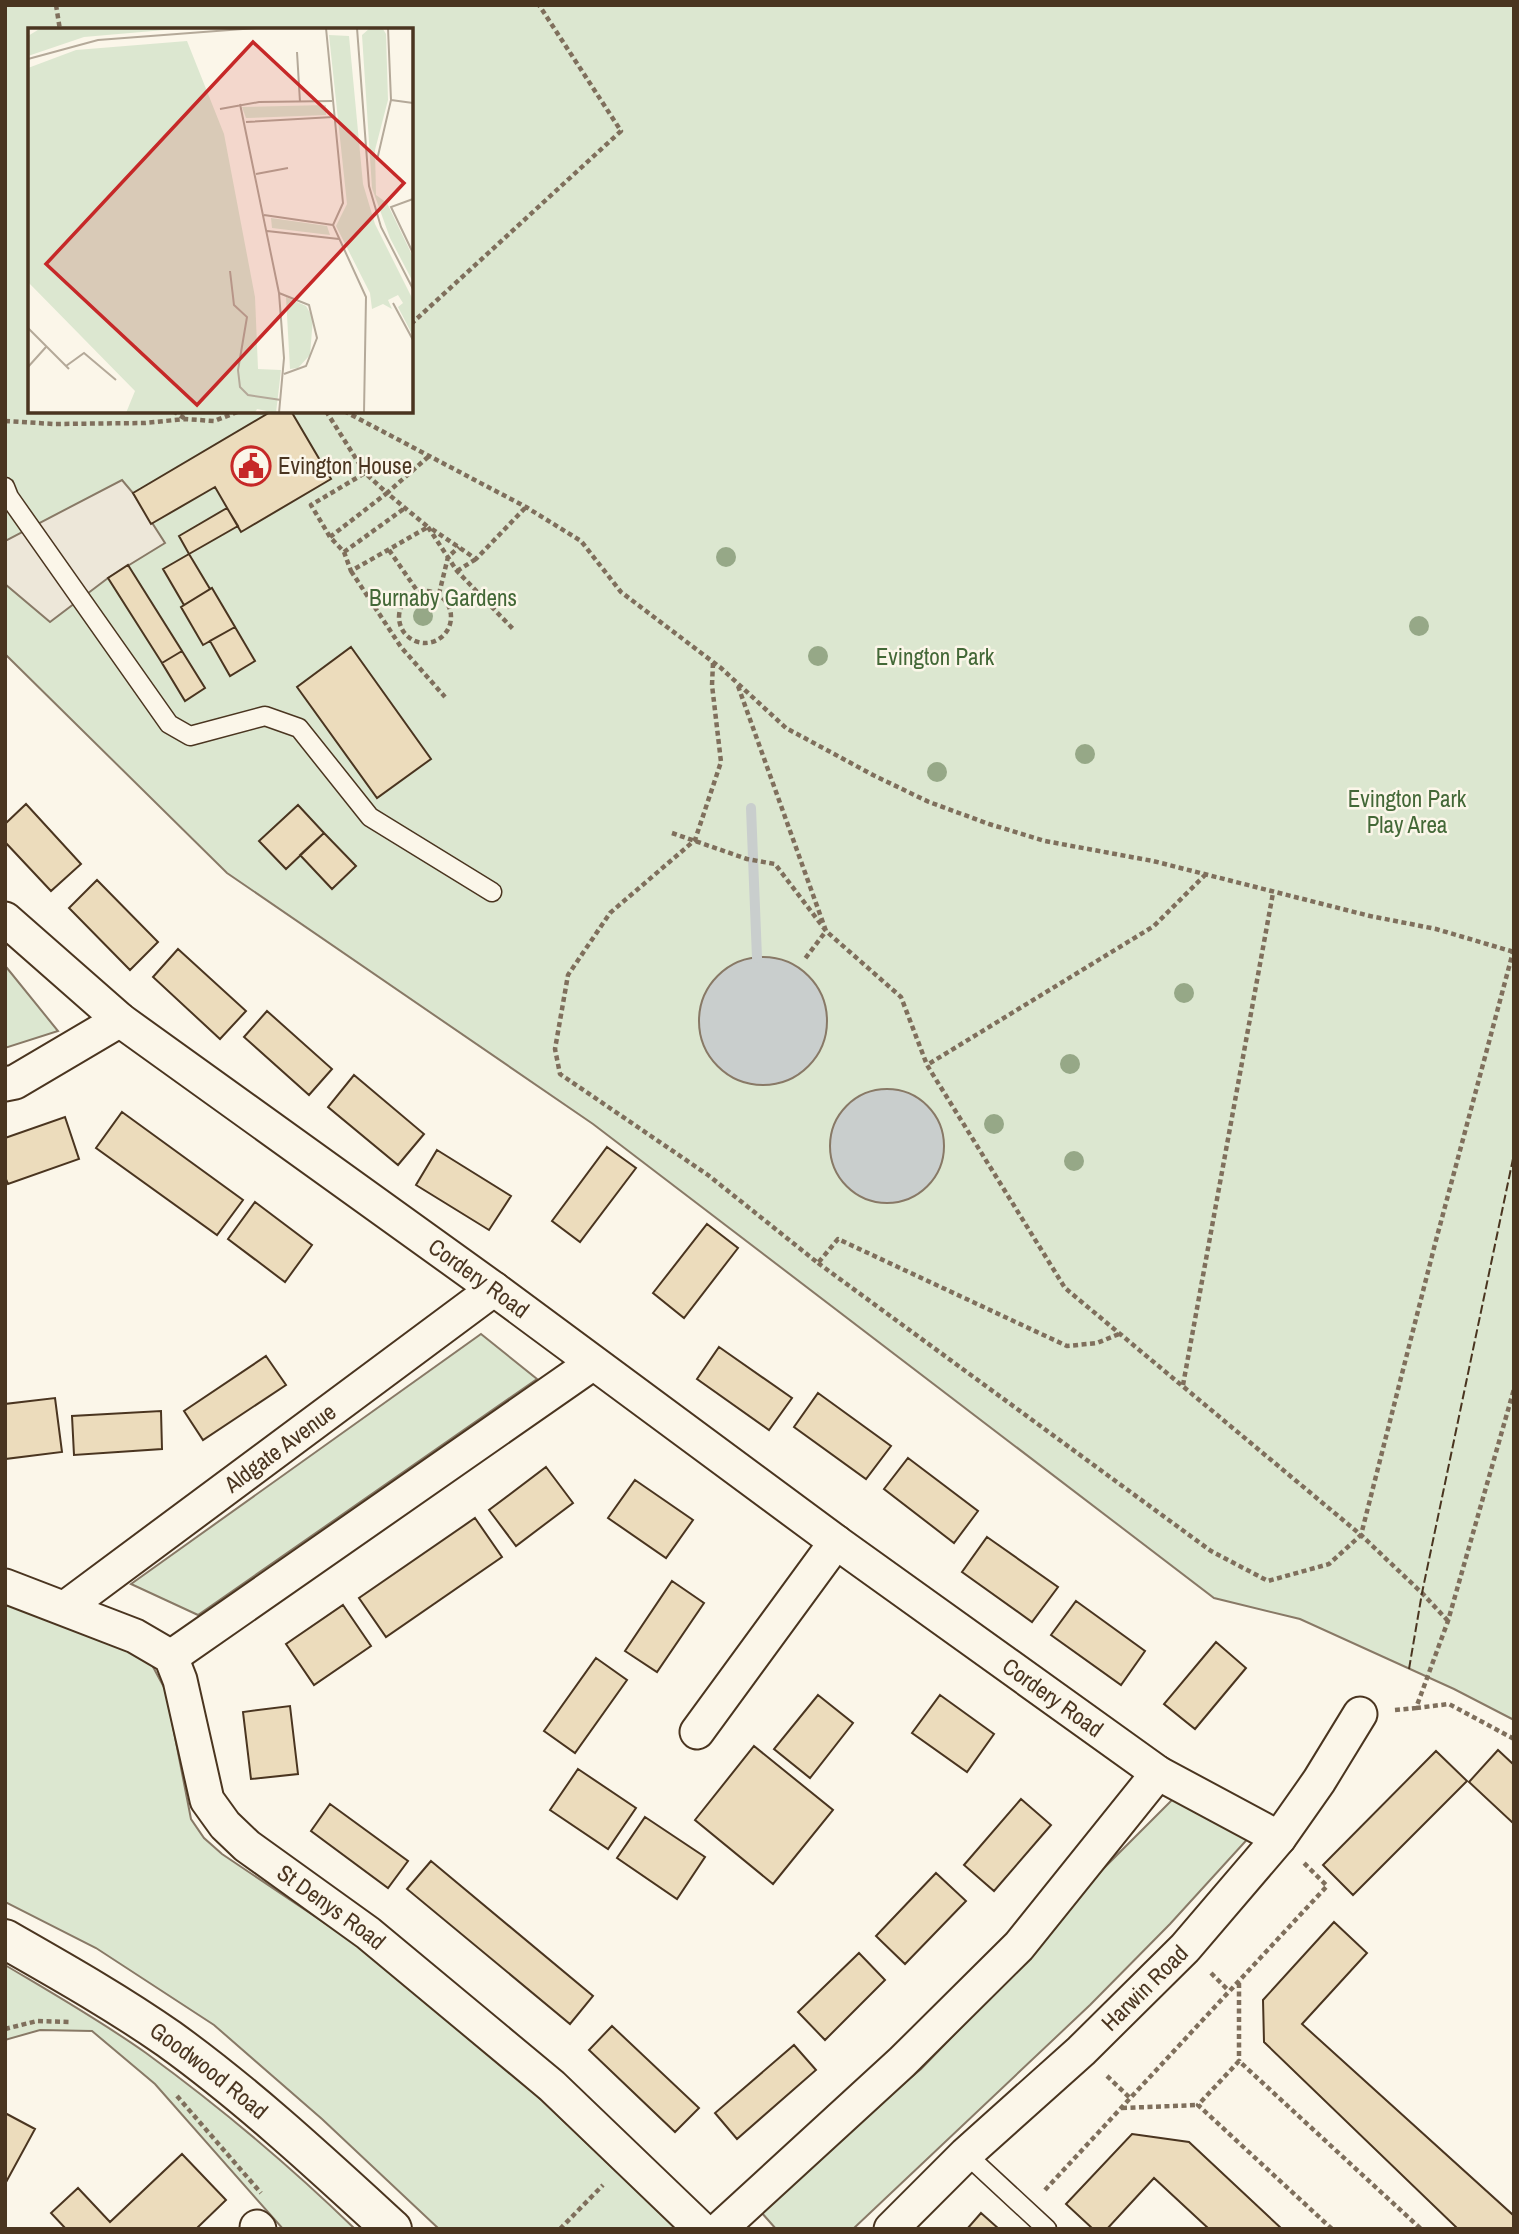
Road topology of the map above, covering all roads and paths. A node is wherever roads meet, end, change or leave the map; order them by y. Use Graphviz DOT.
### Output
graph roads {
  1 [pos="56,5"];
  2 [pos="539,5"];
  3 [pos="60,28"];
  4 [pos="413,322"];
  5 [pos="176,413"];
  6 [pos="235,413"];
  7 [pos="327,413"];
  8 [pos="348,413"];
  9 [pos="185,419"];
  10 [pos="5,421"];
  11 [pos="428,457"];
  12 [pos="365,473"];
  13 [pos="5,487"];
  14 [pos="387,493"];
  15 [pos="526,507"];
  16 [pos="405,508"];
  17 [pos="428,527"];
  18 [pos="330,537"];
  19 [pos="459,547"];
  20 [pos="389,550"];
  21 [pos="344,552"];
  22 [pos="448,557"];
  23 [pos="476,559"];
  24 [pos="351,571"];
  25 [pos="457,572"];
  26 [pos="418,592"];
  27 [pos="439,594"];
  28 [pos="514,630"];
  29 [pos="410,639"];
  30 [pos="401,647"];
  31 [pos="713,663"];
  32 [pos="738,685"];
  33 [pos="445,697"];
  34 [pos="672,833"];
  35 [pos="695,840"];
  36 [pos="1205,875"];
  37 [pos="492,892"];
  38 [pos="1273,892"];
  39 [pos="5,919"];
  40 [pos="826,931"];
  41 [pos="1513,952"];
  42 [pos="804,960"];
  43 [pos="120,1020"];
  44 [pos="927,1065"];
  45 [pos="5,1084"];
  46 [pos="818,1263"];
  47 [pos="494,1289"];
  48 [pos="1120,1334"];
  49 [pos="593,1363"];
  50 [pos="1183,1386"];
  51 [pos="1514,1389"];
  52 [pos="1361,1535"];
  53 [pos="836,1542"];
  54 [pos="5,1586"];
  55 [pos="65,1608"];
  56 [pos="1448,1622"];
  57 [pos="171,1657"];
  58 [pos="1416,1708"];
  59 [pos="1360,1714"];
  60 [pos="697,1732"];
  61 [pos="1514,1738"];
  62 [pos="1158,1773"];
  63 [pos="1279,1838"];
  64 [pos="5,1939"];
  65 [pos="1239,1982"];
  66 [pos="113,2001"];
  67 [pos="5,2029"];
  68 [pos="1239,2061"];
  69 [pos="172,2091"];
  70 [pos="1198,2105"];
  71 [pos="1121,2108"];
  72 [pos="966,2154"];
  73 [pos="628,2159"];
  74 [pos="1027,2210"];
  75 [pos="258,2228"];
  76 [pos="392,2229"];
  77 [pos="559,2229"];
  78 [pos="701,2229"];
  79 [pos="720,2229"];
  80 [pos="891,2229"];
  81 [pos="1047,2229"];
  82 [pos="1332,2229"];
  83 [pos="1421,2229"];
  1 -- 3 [label="path"];
  2 -- 4 [label="path"];
  5 -- 9 [label="path"];
  6 -- 9 [label="path"];
  7 -- 12 [label="path"];
  8 -- 11 [label="path"];
  9 -- 10 [label="path"];
  11 -- 14 [label="path"];
  11 -- 15 [label="path"];
  12 -- 14 [label="path"];
  12 -- 18 [label="path"];
  13 -- 37 [label="lane"];
  14 -- 16 [label="path"];
  14 -- 18 [label="path"];
  15 -- 23 [label="path"];
  15 -- 31 [label="path"];
  16 -- 17 [label="path"];
  16 -- 21 [label="path"];
  17 -- 19 [label="path"];
  17 -- 20 [label="path"];
  17 -- 22 [label="path"];
  18 -- 21 [label="path"];
  19 -- 22 [label="path"];
  19 -- 23 [label="path"];
  20 -- 24 [label="path"];
  20 -- 26 [label="path"];
  21 -- 24 [label="path"];
  22 -- 25 [label="path"];
  22 -- 27 [label="path"];
  23 -- 25 [label="path"];
  24 -- 30 [label="path"];
  25 -- 28 [label="path"];
  26 -- 27 [label="path"];
  26 -- 29 [label="path"];
  27 -- 29 [label="path"];
  29 -- 30 [label="path"];
  30 -- 33 [label="path"];
  31 -- 32 [label="path"];
  31 -- 35 [label="path"];
  32 -- 36 [label="path"];
  32 -- 40 [label="path"];
  34 -- 35 [label="path"];
  35 -- 40 [label="path"];
  35 -- 46 [label="path"];
  36 -- 38 [label="path"];
  36 -- 44 [label="path"];
  38 -- 41 [label="path"];
  38 -- 50 [label="path"];
  39 -- 43 [label="street, Cordery Road"];
  40 -- 42 [label="path"];
  40 -- 44 [label="path"];
  41 -- 52 [label="path"];
  43 -- 45 [label="street"];
  43 -- 47 [label="street, Cordery Road"];
  44 -- 48 [label="path"];
  46 -- 48 [label="path"];
  46 -- 52 [label="path"];
  47 -- 49 [label="street, Cordery Road"];
  47 -- 55 [label="street, Aldgate Avenue"];
  48 -- 50 [label="path"];
  49 -- 53 [label="street, Cordery Road"];
  49 -- 57 [label="street"];
  50 -- 52 [label="path"];
  51 -- 56 [label="path"];
  52 -- 56 [label="path"];
  53 -- 60 [label="street"];
  53 -- 62 [label="street, Cordery Road"];
  54 -- 55 [label="street"];
  55 -- 57 [label="street"];
  56 -- 58 [label="path"];
  57 -- 73 [label="street, St Denys Road"];
  58 -- 59 [label="path"];
  58 -- 61 [label="path"];
  59 -- 63 [label="street, Harwin Road"];
  62 -- 63 [label="street, Cordery Road"];
  62 -- 79 [label="street"];
  63 -- 65 [label="path"];
  63 -- 72 [label="street, Harwin Road"];
  64 -- 66 [label="street, Goodwood Road"];
  65 -- 68 [label="path"];
  65 -- 71 [label="path"];
  66 -- 67 [label="path"];
  66 -- 76 [label="street, Goodwood Road"];
  68 -- 70 [label="path"];
  68 -- 83 [label="path"];
  69 -- 75 [label="path"];
  70 -- 71 [label="path"];
  70 -- 82 [label="path"];
  71 -- 74 [label="path"];
  72 -- 74 [label="lane"];
  72 -- 80 [label="street, Harwin Road"];
  73 -- 77 [label="path"];
  73 -- 78 [label="street, St Denys Road"];
  74 -- 81 [label="lane"];
}
